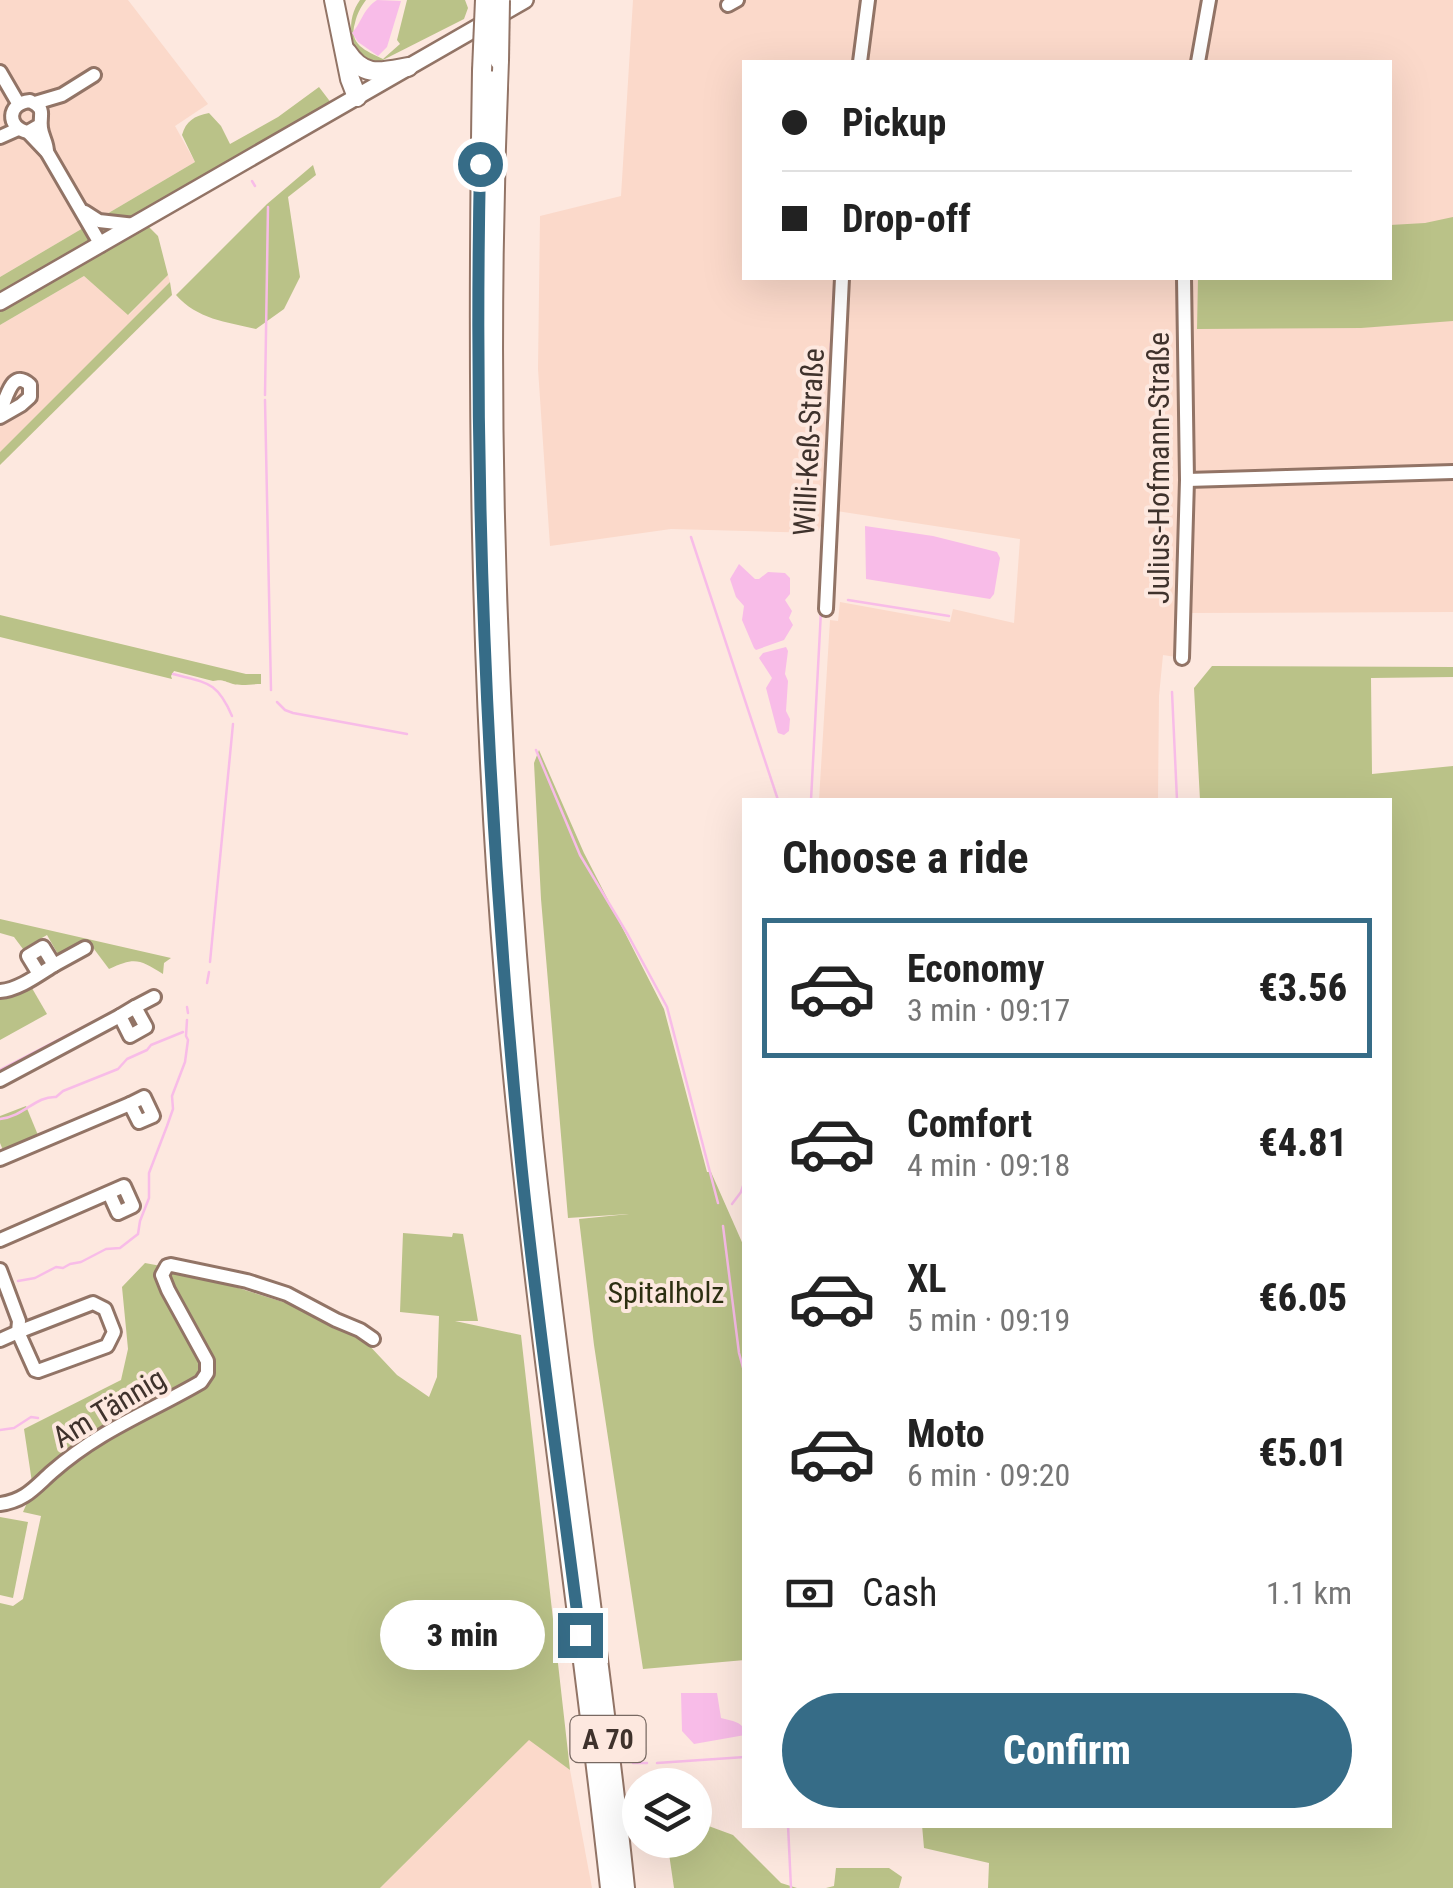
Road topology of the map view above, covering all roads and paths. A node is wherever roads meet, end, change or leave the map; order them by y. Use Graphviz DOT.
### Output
graph roads {
  1 [pos="334,0"];
  2 [pos="485,0"];
  3 [pos="500,0"];
  4 [pos="525,0"];
  5 [pos="868,0"];
  6 [pos="1210,0"];
  7 [pos="344,48"];
  8 [pos="860,60"];
  9 [pos="1198,60"];
  10 [pos="491,66"];
  11 [pos="408,67"];
  12 [pos="0,72"];
  13 [pos="94,74"];
  14 [pos="356,97"];
  15 [pos="27,118"];
  16 [pos="0,126"];
  17 [pos="0,137"];
  18 [pos="83,211"];
  19 [pos="134,226"];
  20 [pos="101,244"];
  21 [pos="842,280"];
  22 [pos="1184,280"];
  23 [pos="0,302"];
  24 [pos="1453,472"];
  25 [pos="1187,480"];
  26 [pos="826,610"];
  27 [pos="1182,658"];
  28 [pos="85,948"];
  29 [pos="54,965"];
  30 [pos="39,974"];
  31 [pos="0,991"];
  32 [pos="154,997"];
  33 [pos="136,1007"];
  34 [pos="120,1016"];
  35 [pos="0,1080"];
  36 [pos="130,1104"];
  37 [pos="0,1158"];
  38 [pos="109,1193"];
  39 [pos="0,1240"];
  40 [pos="0,1270"];
  41 [pos="18,1332"];
  42 [pos="373,1339"];
  43 [pos="0,1340"];
  44 [pos="0,1504"];
  45 [pos="610,1888"];
  46 [pos="625,1888"];
  1 -- 7 [label="highway"];
  2 -- 10 [label="highway, A 70, bridge"];
  3 -- 10 [label="highway, A 70, bridge"];
  4 -- 11 [label="main road"];
  5 -- 8 [label="street"];
  6 -- 9 [label="street"];
  7 -- 11 [label="highway"];
  7 -- 14 [label="highway"];
  10 -- 45 [label="highway, A 70"];
  10 -- 46 [label="highway, A 70"];
  11 -- 14 [label="main road"];
  12 -- 15 [label="street"];
  13 -- 15 [label="street"];
  14 -- 19 [label="main road"];
  15 -- 16 [label="street"];
  15 -- 17 [label="street"];
  15 -- 18 [label="street"];
  18 -- 19 [label="street"];
  18 -- 20 [label="street"];
  19 -- 20 [label="main road"];
  20 -- 23 [label="main road"];
  21 -- 26 [label="street, Willi-Keß-Straße"];
  22 -- 25 [label="street, Julius-Hofmann-Straße"];
  24 -- 25 [label="street"];
  25 -- 27 [label="street, Julius-Hofmann-Straße"];
  28 -- 29 [label="street"];
  29 -- 30 [label="street"];
  29 -- 30 [label="street"];
  30 -- 31 [label="street"];
  32 -- 33 [label="street"];
  33 -- 34 [label="street"];
  33 -- 34 [label="street"];
  34 -- 35 [label="street"];
  36 -- 37 [label="street"];
  38 -- 39 [label="street"];
  40 -- 41 [label="street"];
  41 -- 41 [label="street"];
  41 -- 43 [label="street"];
  42 -- 44 [label="street, Am Tännig"];
}
